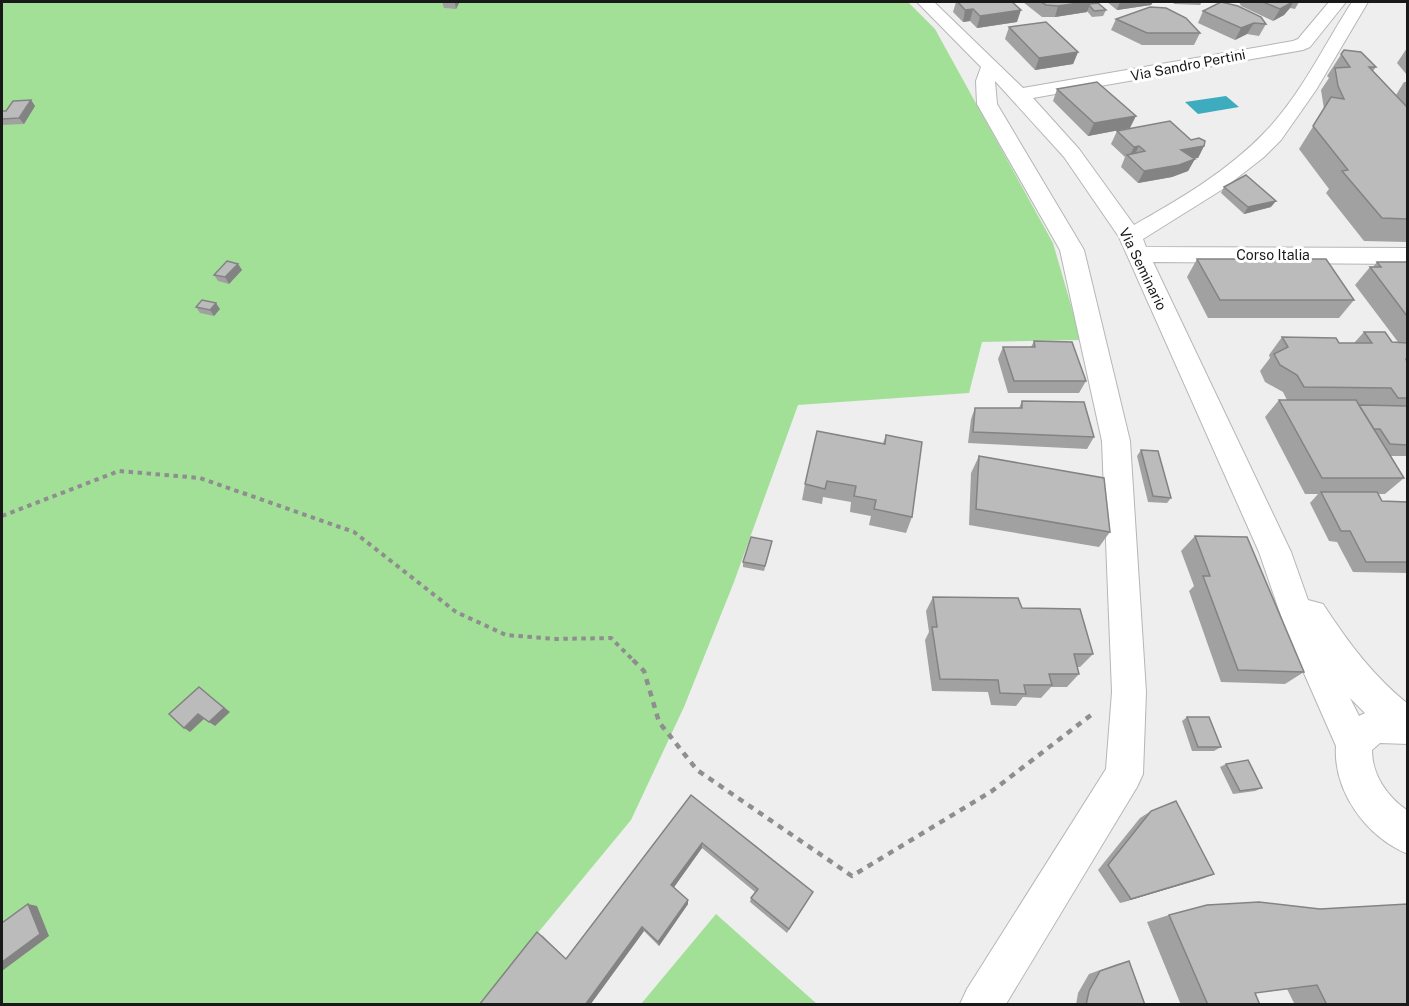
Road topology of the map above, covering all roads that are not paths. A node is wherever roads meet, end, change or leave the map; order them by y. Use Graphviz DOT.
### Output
graph roads {
  1 [pos="925,2"];
  2 [pos="1338,2"];
  3 [pos="1360,2"];
  4 [pos="990,67"];
  5 [pos="1019,94"];
  6 [pos="1135,246"];
  7 [pos="1407,256"];
  8 [pos="1275,552"];
  9 [pos="1407,726"];
  10 [pos="1354,746"];
  11 [pos="1405,837"];
  12 [pos="982,1005"];
  1 -- 4 [label="street, Via Seminario"];
  2 -- 5 [label="street, Via Sandro Pertini"];
  3 -- 6 [label="street"];
  4 -- 5 [label="street, Via Seminario"];
  4 -- 12 [label="street"];
  5 -- 6 [label="street, Via Seminario"];
  6 -- 7 [label="street, Corso Italia"];
  6 -- 8 [label="street, Via Seminario"];
  8 -- 9 [label="street"];
  8 -- 10 [label="street"];
  9 -- 10 [label="street"];
  10 -- 11 [label="street"];
}
